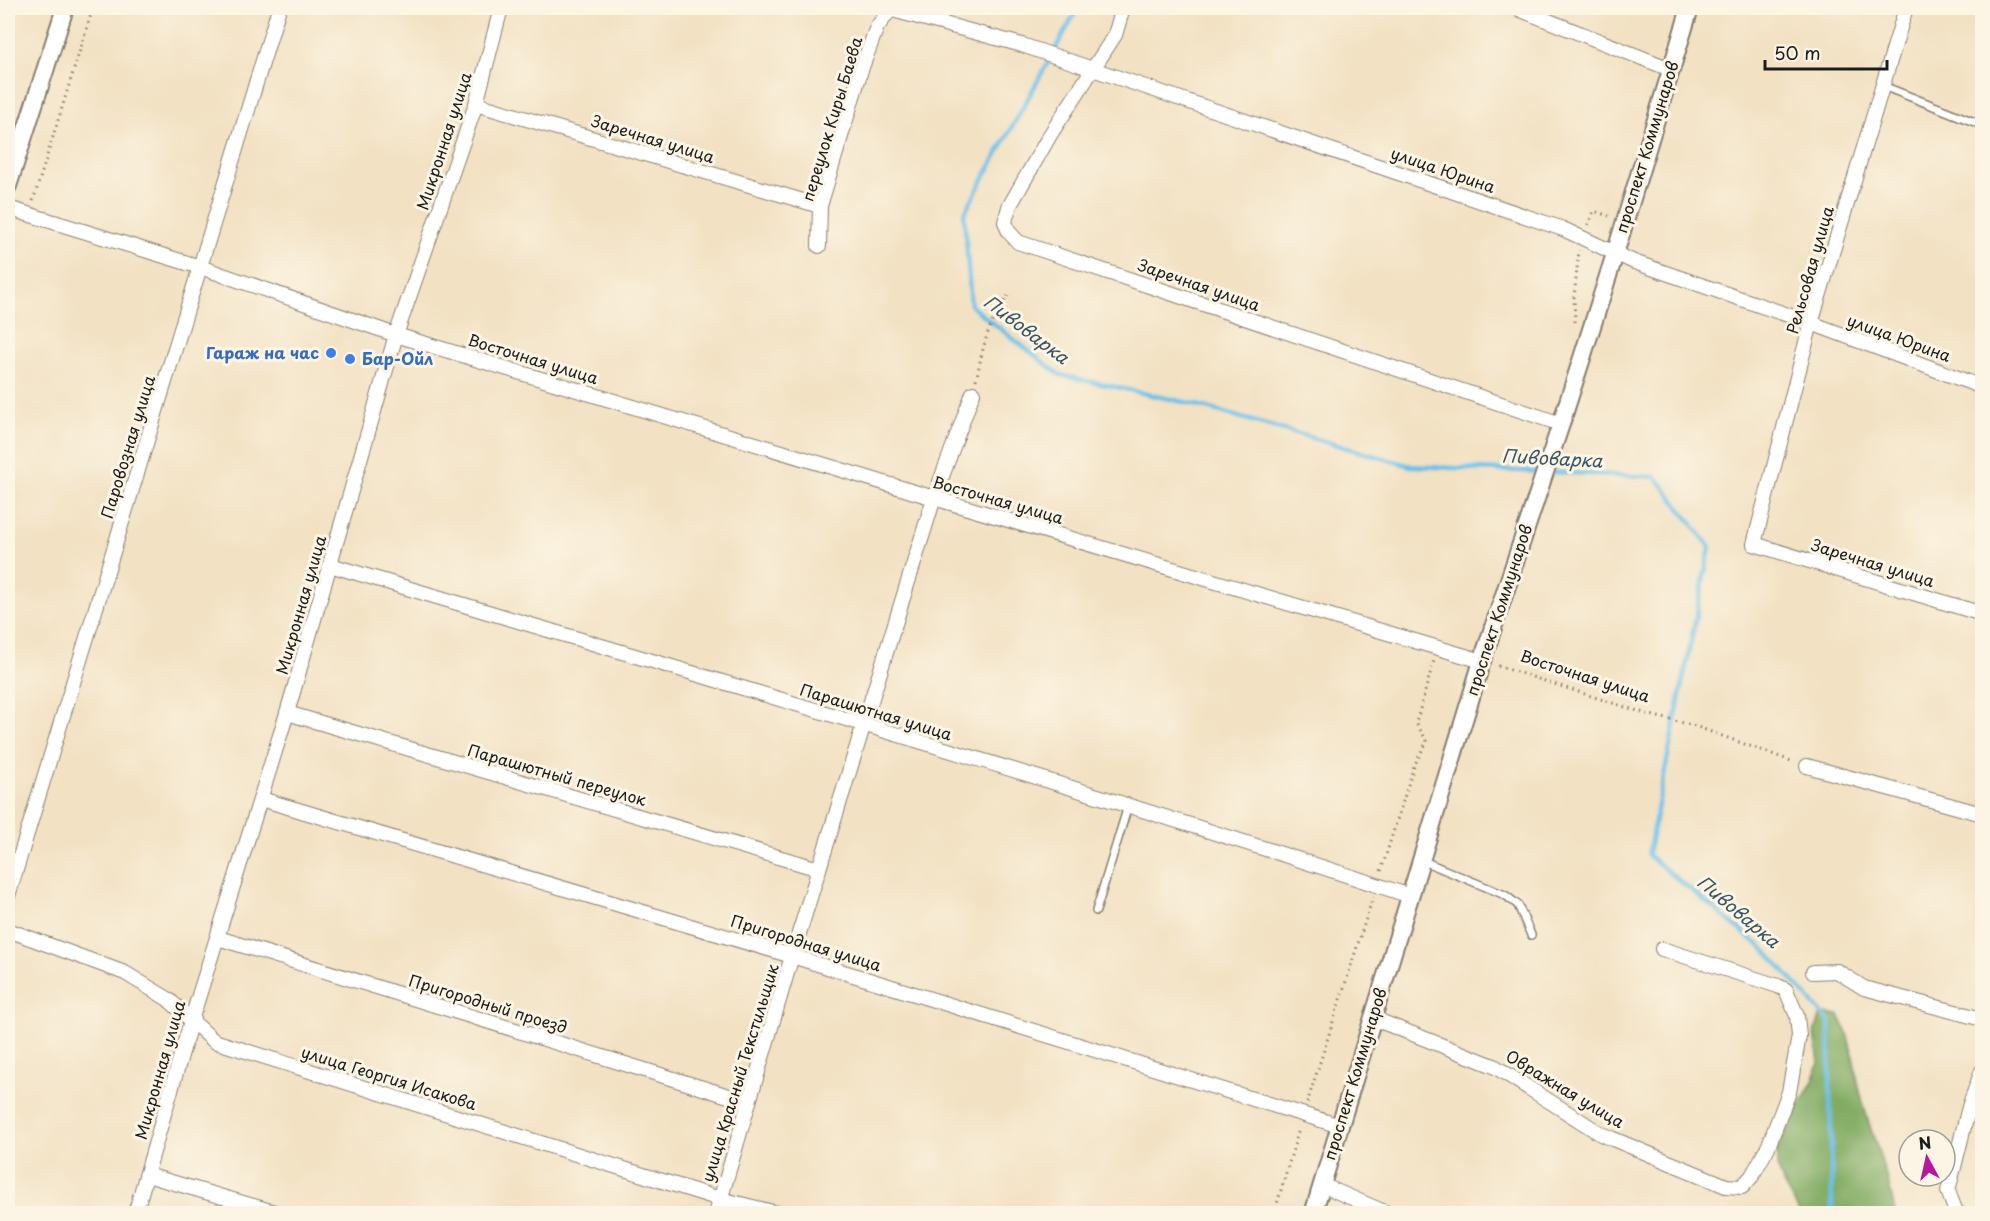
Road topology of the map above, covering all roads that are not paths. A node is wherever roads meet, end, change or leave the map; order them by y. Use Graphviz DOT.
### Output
graph roads {
  1 [pos="65,8"];
  2 [pos="279,8"];
  3 [pos="501,8"];
  4 [pos="889,8"];
  5 [pos="1123,8"];
  6 [pos="1516,8"];
  7 [pos="1690,8"];
  8 [pos="1906,8"];
  9 [pos="1088,66"];
  10 [pos="1670,69"];
  11 [pos="1883,86"];
  12 [pos="476,104"];
  13 [pos="1983,125"];
  14 [pos="8,186"];
  15 [pos="820,206"];
  16 [pos="8,208"];
  17 [pos="819,246"];
  18 [pos="1616,254"];
  19 [pos="200,267"];
  20 [pos="1811,323"];
  21 [pos="396,335"];
  22 [pos="1983,387"];
  23 [pos="973,393"];
  24 [pos="1561,424"];
  25 [pos="934,498"];
  26 [pos="1754,544"];
  27 [pos="330,565"];
  28 [pos="1983,614"];
  29 [pos="1482,661"];
  30 [pos="287,713"];
  31 [pos="863,725"];
  32 [pos="1807,766"];
  33 [pos="261,799"];
  34 [pos="1128,806"];
  35 [pos="1983,814"];
  36 [pos="1421,860"];
  37 [pos="819,869"];
  38 [pos="8,896"];
  39 [pos="1410,896"];
  40 [pos="1096,911"];
  41 [pos="8,930"];
  42 [pos="1531,935"];
  43 [pos="218,938"];
  44 [pos="1662,949"];
  45 [pos="792,956"];
  46 [pos="1812,972"];
  47 [pos="1372,1018"];
  48 [pos="1983,1019"];
  49 [pos="191,1021"];
  50 [pos="1983,1071"];
  51 [pos="748,1102"];
  52 [pos="1340,1126"];
  53 [pos="147,1175"];
  54 [pos="1322,1185"];
  55 [pos="720,1199"];
  56 [pos="1958,1213"];
  57 [pos="135,1214"];
  58 [pos="281,1214"];
  59 [pos="716,1214"];
  60 [pos="781,1214"];
  61 [pos="1313,1214"];
  62 [pos="1389,1214"];
  1 -- 14 [label="street"];
  2 -- 19 [label="street, Паровозная улица"];
  3 -- 12 [label="street, Микронная улица"];
  4 -- 9 [label="street, улица Юрина"];
  4 -- 15 [label="street, переулок Киры Баева"];
  5 -- 9 [label="street"];
  6 -- 10 [label="street"];
  7 -- 10 [label="street, проспект Коммунаров"];
  8 -- 11 [label="street, Рельсовая улица"];
  9 -- 18 [label="street, улица Юрина"];
  9 -- 24 [label="street, Заречная улица"];
  10 -- 18 [label="street, проспект Коммунаров"];
  11 -- 13 [label="lane"];
  11 -- 20 [label="street, Рельсовая улица"];
  12 -- 15 [label="street, Заречная улица"];
  12 -- 21 [label="street, Микронная улица"];
  15 -- 17 [label="street, переулок Киры Баева"];
  16 -- 19 [label="street, Восточная улица"];
  18 -- 20 [label="street, улица Юрина"];
  18 -- 24 [label="street, проспект Коммунаров"];
  19 -- 21 [label="street, Восточная улица"];
  19 -- 38 [label="street, Паровозная улица"];
  20 -- 22 [label="street, улица Юрина"];
  20 -- 26 [label="street, Рельсовая улица"];
  21 -- 25 [label="street, Восточная улица"];
  21 -- 27 [label="street, Микронная улица"];
  23 -- 25 [label="street, улица Красный Текстильщик"];
  24 -- 29 [label="street, проспект Коммунаров"];
  25 -- 29 [label="street, Восточная улица"];
  25 -- 31 [label="street, улица Красный Текстильщик"];
  26 -- 28 [label="street, Заречная улица"];
  27 -- 30 [label="street, Микронная улица"];
  27 -- 31 [label="street, Парашютная улица"];
  29 -- 36 [label="street, проспект Коммунаров"];
  30 -- 33 [label="street, Микронная улица"];
  30 -- 37 [label="street, Парашютный переулок"];
  31 -- 34 [label="street, Парашютная улица"];
  31 -- 37 [label="street, улица Красный Текстильщик"];
  32 -- 35 [label="street"];
  33 -- 43 [label="street, Микронная улица"];
  33 -- 45 [label="street, Пригородная улица"];
  34 -- 39 [label="street, Парашютная улица"];
  34 -- 40 [label="lane"];
  36 -- 39 [label="street, проспект Коммунаров"];
  36 -- 42 [label="lane"];
  37 -- 45 [label="street, улица Красный Текстильщик"];
  39 -- 47 [label="street, проспект Коммунаров"];
  41 -- 49 [label="street, улица Георгия Исакова"];
  43 -- 49 [label="street, Микронная улица"];
  43 -- 51 [label="street, Пригородный проезд"];
  44 -- 47 [label="street, Овражная улица"];
  45 -- 51 [label="street, улица Красный Текстильщик"];
  45 -- 52 [label="street, Пригородная улица"];
  46 -- 48 [label="street"];
  47 -- 52 [label="street, проспект Коммунаров"];
  49 -- 53 [label="street, Микронная улица"];
  49 -- 55 [label="street, улица Георгия Исакова"];
  50 -- 56 [label="street"];
  51 -- 55 [label="street, улица Красный Текстильщик"];
  52 -- 54 [label="street, проспект Коммунаров"];
  53 -- 57 [label="street, Микронная улица"];
  53 -- 58 [label="street"];
  54 -- 61 [label="street, проспект Коммунаров"];
  54 -- 62 [label="street"];
  55 -- 59 [label="street, улица Красный Текстильщик"];
  55 -- 60 [label="street, улица Георгия Исакова"];
}
